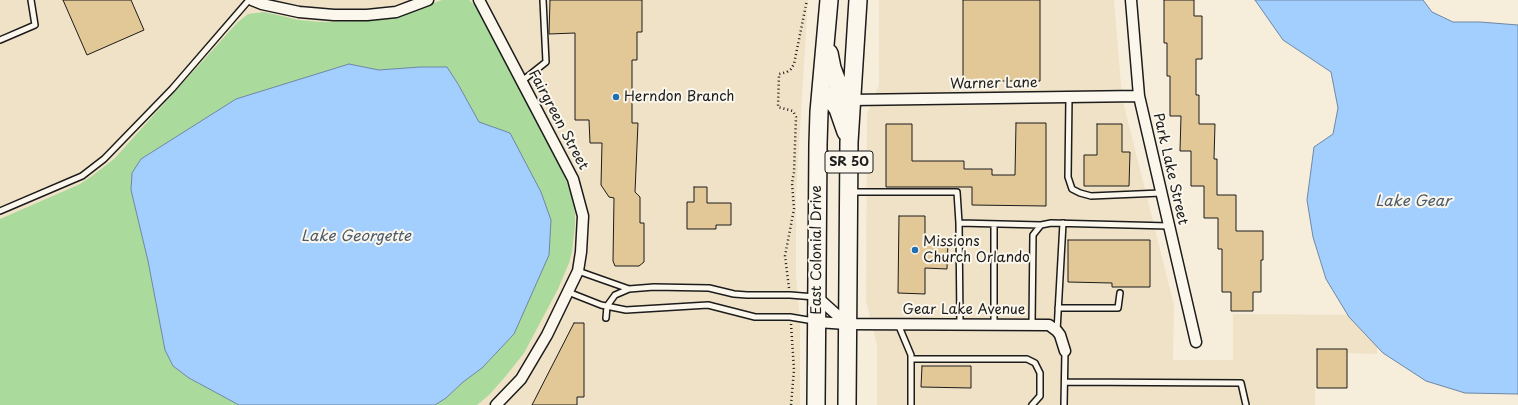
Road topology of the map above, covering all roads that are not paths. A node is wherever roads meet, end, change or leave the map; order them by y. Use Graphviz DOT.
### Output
graph roads {
  1 [pos="31,0"];
  2 [pos="249,0"];
  3 [pos="252,0"];
  4 [pos="428,0"];
  5 [pos="479,0"];
  6 [pos="543,0"];
  7 [pos="829,0"];
  8 [pos="858,0"];
  9 [pos="1131,0"];
  10 [pos="826,39"];
  11 [pos="0,40"];
  12 [pos="522,81"];
  13 [pos="821,91"];
  14 [pos="1138,96"];
  15 [pos="1069,97"];
  16 [pos="851,100"];
  17 [pos="849,142"];
  18 [pos="848,192"];
  19 [pos="1161,193"];
  20 [pos="0,211"];
  21 [pos="959,223"];
  22 [pos="1063,223"];
  23 [pos="994,224"];
  24 [pos="1041,225"];
  25 [pos="1169,226"];
  26 [pos="578,271"];
  27 [pos="629,289"];
  28 [pos="568,292"];
  29 [pos="1120,293"];
  30 [pos="817,297"];
  31 [pos="607,306"];
  32 [pos="1058,308"];
  33 [pos="606,318"];
  34 [pos="817,322"];
  35 [pos="847,324"];
  36 [pos="898,324"];
  37 [pos="960,324"];
  38 [pos="994,325"];
  39 [pos="1032,325"];
  40 [pos="1057,331"];
  41 [pos="1196,342"];
  42 [pos="1065,351"];
  43 [pos="911,359"];
  44 [pos="1065,382"];
  45 [pos="498,404"];
  46 [pos="816,405"];
  47 [pos="847,405"];
  48 [pos="911,405"];
  49 [pos="1032,405"];
  50 [pos="1064,405"];
  51 [pos="1246,405"];
  1 -- 11 [label="lane"];
  2 -- 20 [label="lane"];
  3 -- 4 [label="street"];
  5 -- 12 [label="street, Fairgreen Street"];
  6 -- 12 [label="lane"];
  7 -- 10 [label="highway, East Colonial Drive / SR 50"];
  8 -- 16 [label="highway, SR 50"];
  9 -- 14 [label="street, Park Lake Street"];
  10 -- 13 [label="highway, East Colonial Drive / SR 50"];
  10 -- 16 [label="highway"];
  12 -- 26 [label="street, Fairgreen Street"];
  13 -- 17 [label="highway"];
  13 -- 30 [label="highway, East Colonial Drive / SR 50"];
  14 -- 15 [label="street, Warner Lane"];
  14 -- 19 [label="street, Park Lake Street"];
  15 -- 16 [label="street, Warner Lane"];
  15 -- 19 [label="lane"];
  16 -- 17 [label="highway, SR 50"];
  17 -- 18 [label="highway, SR 50"];
  18 -- 21 [label="lane"];
  18 -- 35 [label="highway, SR 50"];
  19 -- 25 [label="street, Park Lake Street"];
  21 -- 23 [label="lane"];
  21 -- 37 [label="lane"];
  22 -- 24 [label="lane"];
  22 -- 25 [label="lane"];
  22 -- 32 [label="lane"];
  23 -- 24 [label="lane"];
  23 -- 38 [label="lane"];
  24 -- 39 [label="lane"];
  25 -- 41 [label="street, Park Lake Street"];
  26 -- 27 [label="lane"];
  26 -- 28 [label="street, Fairgreen Street"];
  27 -- 30 [label="lane"];
  27 -- 31 [label="lane"];
  28 -- 31 [label="lane"];
  28 -- 45 [label="street, Fairgreen Street"];
  29 -- 32 [label="lane"];
  30 -- 34 [label="highway, East Colonial Drive / SR 50"];
  30 -- 35 [label="street"];
  31 -- 33 [label="lane"];
  31 -- 34 [label="lane"];
  32 -- 40 [label="lane"];
  34 -- 35 [label="street, Gear Lake Avenue"];
  34 -- 46 [label="highway, East Colonial Drive / SR 50"];
  35 -- 36 [label="street, Gear Lake Avenue"];
  35 -- 47 [label="highway, SR 50"];
  36 -- 37 [label="street, Gear Lake Avenue"];
  36 -- 43 [label="lane"];
  37 -- 38 [label="street, Gear Lake Avenue"];
  38 -- 39 [label="street, Gear Lake Avenue"];
  39 -- 40 [label="street, Gear Lake Avenue"];
  40 -- 42 [label="street"];
  42 -- 44 [label="lane"];
  43 -- 48 [label="lane"];
  43 -- 49 [label="lane"];
  44 -- 50 [label="lane"];
  44 -- 51 [label="lane"];
}
